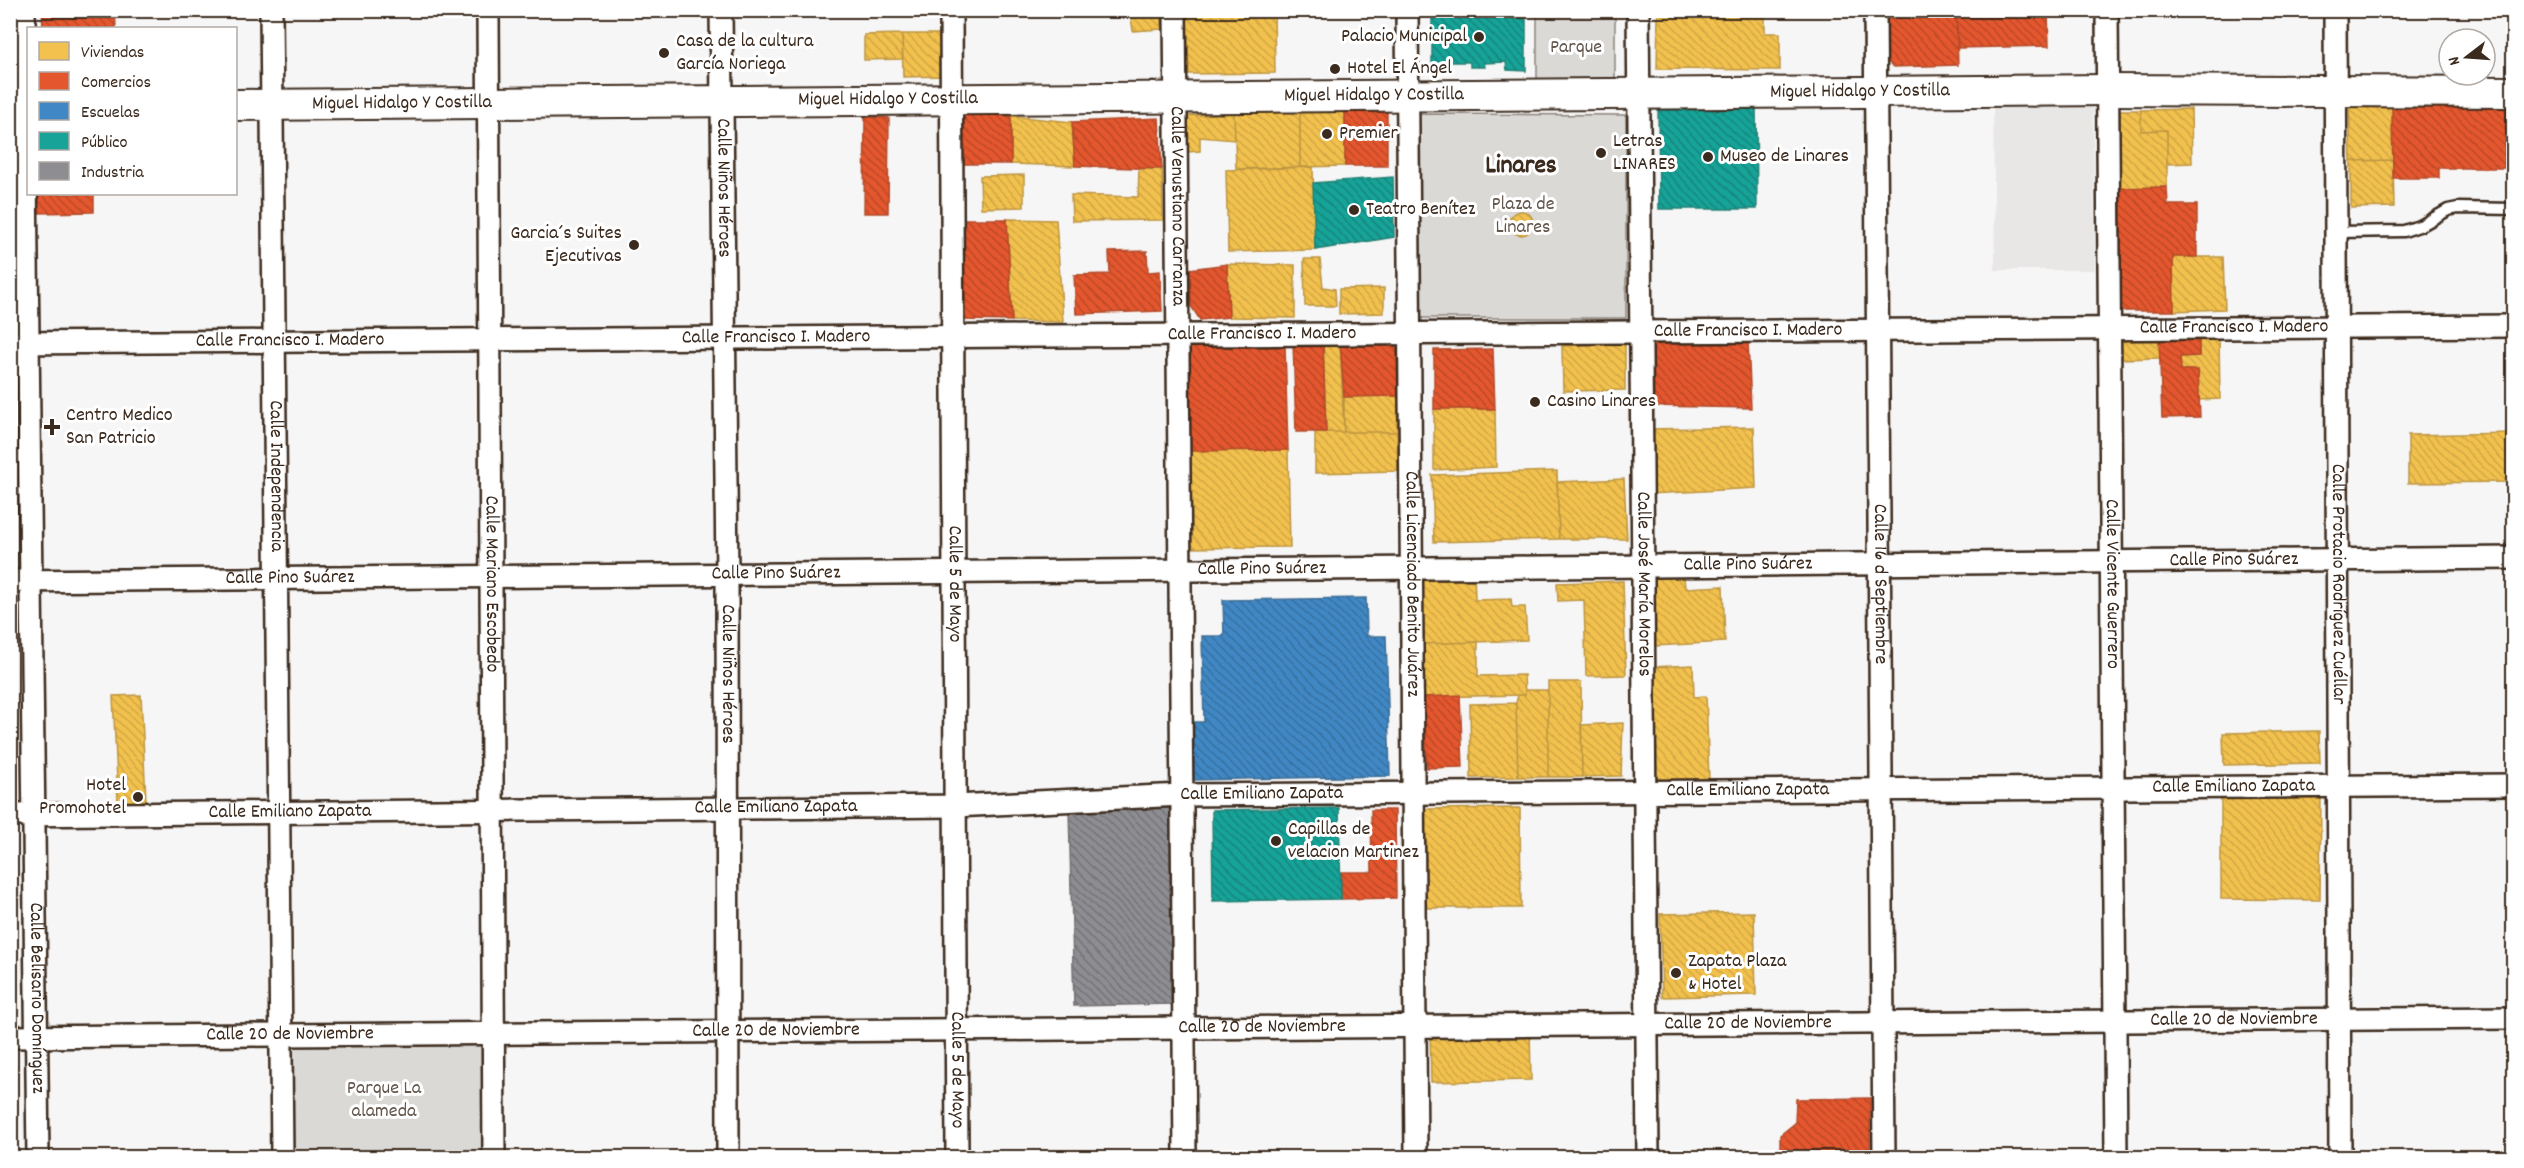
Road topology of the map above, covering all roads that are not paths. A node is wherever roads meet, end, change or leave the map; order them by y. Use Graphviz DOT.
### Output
graph roads {
  1 [pos="24,10"];
  2 [pos="271,10"];
  3 [pos="488,10"];
  4 [pos="721,10"];
  5 [pos="951,10"];
  6 [pos="1175,10"];
  7 [pos="1407,10"];
  8 [pos="1638,10"];
  9 [pos="1875,10"];
  10 [pos="2107,10"];
  11 [pos="2335,10"];
  12 [pos="2336,89"];
  13 [pos="2107,90"];
  14 [pos="1876,92"];
  15 [pos="2514,92"];
  16 [pos="1638,95"];
  17 [pos="1175,96"];
  18 [pos="950,97"];
  19 [pos="1407,97"];
  20 [pos="722,100"];
  21 [pos="21,103"];
  22 [pos="488,104"];
  23 [pos="237,105"];
  24 [pos="272,106"];
  25 [pos="2514,209"];
  26 [pos="2338,232"];
  27 [pos="2514,326"];
  28 [pos="2338,327"];
  29 [pos="2109,328"];
  30 [pos="1879,330"];
  31 [pos="1642,332"];
  32 [pos="1410,333"];
  33 [pos="1178,335"];
  34 [pos="953,336"];
  35 [pos="725,338"];
  36 [pos="490,340"];
  37 [pos="274,341"];
  38 [pos="20,343"];
  39 [pos="2514,558"];
  40 [pos="2339,560"];
  41 [pos="2111,562"];
  42 [pos="1880,564"];
  43 [pos="1644,566"];
  44 [pos="1411,568"];
  45 [pos="1180,571"];
  46 [pos="954,573"];
  47 [pos="727,575"];
  48 [pos="492,577"];
  49 [pos="277,579"];
  50 [pos="10,581"];
  51 [pos="32,581"];
  52 [pos="2514,785"];
  53 [pos="2338,786"];
  54 [pos="1882,789"];
  55 [pos="2113,790"];
  56 [pos="1644,791"];
  57 [pos="1413,794"];
  58 [pos="1182,795"];
  59 [pos="955,806"];
  60 [pos="728,808"];
  61 [pos="493,810"];
  62 [pos="279,812"];
  63 [pos="10,815"];
  64 [pos="34,815"];
  65 [pos="2514,1018"];
  66 [pos="2340,1019"];
  67 [pos="2115,1021"];
  68 [pos="1883,1023"];
  69 [pos="1647,1025"];
  70 [pos="1415,1026"];
  71 [pos="1184,1028"];
  72 [pos="956,1030"];
  73 [pos="728,1032"];
  74 [pos="494,1033"];
  75 [pos="281,1035"];
  76 [pos="10,1037"];
  77 [pos="37,1037"];
  78 [pos="38,1158"];
  79 [pos="282,1158"];
  80 [pos="494,1158"];
  81 [pos="728,1158"];
  82 [pos="957,1158"];
  83 [pos="1185,1158"];
  84 [pos="1416,1158"];
  85 [pos="1648,1158"];
  86 [pos="1884,1158"];
  87 [pos="2116,1158"];
  88 [pos="2340,1158"];
  1 -- 21 [label="street, Calle Belisario Domínguez"];
  2 -- 24 [label="street, Calle Independencia"];
  3 -- 22 [label="street, Calle Mariano Escobedo"];
  4 -- 20 [label="street, Calle Niños Héroes"];
  5 -- 18 [label="street, Calle 5 de Mayo"];
  6 -- 17 [label="street, Calle Venustiano Carranza"];
  7 -- 19 [label="street, Calle Licenciado Benito Juárez"];
  8 -- 16 [label="street, Calle José María Morelos"];
  9 -- 14 [label="street, Calle 16 d Septiembre"];
  10 -- 13 [label="street, Calle Vicente Guerrero"];
  11 -- 12 [label="street, Calle Protacio Rodríguez Cuéllar"];
  12 -- 13 [label="main road, Miguel Hidalgo Y Costilla"];
  12 -- 15 [label="main road, Miguel Hidalgo Y Costilla"];
  12 -- 26 [label="street, Calle Protacio Rodríguez Cuéllar"];
  13 -- 14 [label="main road, Miguel Hidalgo Y Costilla"];
  13 -- 29 [label="street, Calle Vicente Guerrero"];
  14 -- 16 [label="main road, Miguel Hidalgo Y Costilla"];
  14 -- 30 [label="street, Calle 16 d Septiembre"];
  16 -- 19 [label="main road, Miguel Hidalgo Y Costilla"];
  16 -- 31 [label="street, Calle José María Morelos"];
  17 -- 18 [label="main road, Miguel Hidalgo Y Costilla"];
  17 -- 19 [label="main road, Miguel Hidalgo Y Costilla"];
  17 -- 33 [label="street, Calle Venustiano Carranza"];
  18 -- 20 [label="main road, Miguel Hidalgo Y Costilla"];
  18 -- 34 [label="street, Calle 5 de Mayo"];
  19 -- 32 [label="street, Calle Licenciado Benito Juárez"];
  20 -- 22 [label="main road, Miguel Hidalgo Y Costilla"];
  20 -- 35 [label="street, Calle Niños Héroes"];
  21 -- 38 [label="street, Calle Belisario Domínguez"];
  22 -- 24 [label="main road, Miguel Hidalgo Y Costilla"];
  22 -- 36 [label="street, Calle Mariano Escobedo"];
  23 -- 24 [label="main road, Miguel Hidalgo Y Costilla"];
  24 -- 37 [label="street, Calle Independencia"];
  25 -- 26 [label="lane"];
  26 -- 28 [label="street, Calle Protacio Rodríguez Cuéllar"];
  27 -- 28 [label="street, Calle Francisco I. Madero"];
  28 -- 29 [label="street, Calle Francisco I. Madero"];
  28 -- 40 [label="street, Calle Protacio Rodríguez Cuéllar"];
  29 -- 30 [label="street, Calle Francisco I. Madero"];
  29 -- 41 [label="street, Calle Vicente Guerrero"];
  30 -- 31 [label="street, Calle Francisco I. Madero"];
  30 -- 42 [label="street, Calle 16 d Septiembre"];
  31 -- 32 [label="street, Calle Francisco I. Madero"];
  31 -- 43 [label="street, Calle José María Morelos"];
  32 -- 33 [label="street, Calle Francisco I. Madero"];
  32 -- 44 [label="street, Calle Licenciado Benito Juárez"];
  33 -- 34 [label="street, Calle Francisco I. Madero"];
  33 -- 45 [label="street, Calle Venustiano Carranza"];
  34 -- 35 [label="street, Calle Francisco I. Madero"];
  34 -- 46 [label="street, Calle 5 de Mayo"];
  35 -- 36 [label="street, Calle Francisco I. Madero"];
  35 -- 47 [label="street, Calle Niños Héroes"];
  36 -- 37 [label="street, Calle Francisco I. Madero"];
  36 -- 48 [label="street, Calle Mariano Escobedo"];
  37 -- 38 [label="street, Calle Francisco I. Madero"];
  37 -- 49 [label="street, Calle Independencia"];
  38 -- 51 [label="street, Calle Belisario Domínguez"];
  39 -- 40 [label="street, Calle Pino Suárez"];
  40 -- 41 [label="street, Calle Pino Suárez"];
  40 -- 53 [label="street, Calle Protacio Rodríguez Cuéllar"];
  41 -- 42 [label="street, Calle Pino Suárez"];
  41 -- 55 [label="street, Calle Vicente Guerrero"];
  42 -- 43 [label="street, Calle Pino Suárez"];
  42 -- 54 [label="street, Calle 16 d Septiembre"];
  43 -- 44 [label="street, Calle Pino Suárez"];
  43 -- 56 [label="street, Calle José María Morelos"];
  44 -- 45 [label="street, Calle Pino Suárez"];
  44 -- 57 [label="street, Calle Licenciado Benito Juárez"];
  45 -- 46 [label="street, Calle Pino Suárez"];
  45 -- 58 [label="street, Calle Venustiano Carranza"];
  46 -- 47 [label="street, Calle Pino Suárez"];
  46 -- 59 [label="street, Calle 5 de Mayo"];
  47 -- 48 [label="street, Calle Pino Suárez"];
  47 -- 60 [label="street, Calle Niños Héroes"];
  48 -- 49 [label="street, Calle Pino Suárez"];
  48 -- 61 [label="street, Calle Mariano Escobedo"];
  49 -- 51 [label="street, Calle Pino Suárez"];
  49 -- 62 [label="street, Calle Independencia"];
  50 -- 51 [label="street, Calle Pino Suárez"];
  51 -- 64 [label="street, Calle Belisario Domínguez"];
  52 -- 53 [label="street, Calle Emiliano Zapata"];
  53 -- 55 [label="street, Calle Emiliano Zapata"];
  53 -- 66 [label="street, Calle Protacio Rodríguez Cuéllar"];
  54 -- 55 [label="street, Calle Emiliano Zapata"];
  54 -- 56 [label="street, Calle Emiliano Zapata"];
  54 -- 68 [label="street, Calle 16 d Septiembre"];
  55 -- 67 [label="street, Calle Vicente Guerrero"];
  56 -- 57 [label="street, Calle Emiliano Zapata"];
  56 -- 69 [label="street, Calle José María Morelos"];
  57 -- 58 [label="street, Calle Emiliano Zapata"];
  57 -- 70 [label="street, Calle Licenciado Benito Juárez"];
  58 -- 59 [label="street, Calle Emiliano Zapata"];
  58 -- 71 [label="street, Calle Venustiano Carranza"];
  59 -- 60 [label="street, Calle Emiliano Zapata"];
  59 -- 72 [label="street, Calle 5 de Mayo"];
  60 -- 61 [label="street, Calle Emiliano Zapata"];
  60 -- 73 [label="street, Calle Niños Héroes"];
  61 -- 62 [label="street, Calle Emiliano Zapata"];
  61 -- 74 [label="street, Calle Mariano Escobedo"];
  62 -- 64 [label="street, Calle Emiliano Zapata"];
  62 -- 75 [label="street, Calle Independencia"];
  63 -- 64 [label="street, Calle Emiliano Zapata"];
  64 -- 77 [label="street, Calle Belisario Domínguez"];
  65 -- 66 [label="street, Calle 20 de Noviembre"];
  66 -- 67 [label="street, Calle 20 de Noviembre"];
  66 -- 88 [label="street, Calle Protacio Rodríguez Cuéllar"];
  67 -- 68 [label="street, Calle 20 de Noviembre"];
  67 -- 87 [label="street, Calle Vicente Guerrero"];
  68 -- 69 [label="street, Calle 20 de Noviembre"];
  68 -- 86 [label="street, Calle 16 d Septiembre"];
  69 -- 70 [label="street, Calle 20 de Noviembre"];
  69 -- 85 [label="street, Calle José María Morelos"];
  70 -- 71 [label="street, Calle 20 de Noviembre"];
  70 -- 84 [label="street, Calle Licenciado Benito Juárez"];
  71 -- 72 [label="street, Calle 20 de Noviembre"];
  71 -- 83 [label="street, Calle Venustiano Carranza"];
  72 -- 73 [label="street, Calle 20 de Noviembre"];
  72 -- 82 [label="street, Calle 5 de Mayo"];
  73 -- 74 [label="street, Calle 20 de Noviembre"];
  73 -- 81 [label="street, Calle Niños Héroes"];
  74 -- 75 [label="street, Calle 20 de Noviembre"];
  74 -- 80 [label="street, Calle Mariano Escobedo"];
  75 -- 77 [label="street, Calle 20 de Noviembre"];
  75 -- 79 [label="street, Calle Independencia"];
  76 -- 77 [label="street, Calle 20 de Noviembre"];
  77 -- 78 [label="street, Calle Belisario Domínguez"];
}
